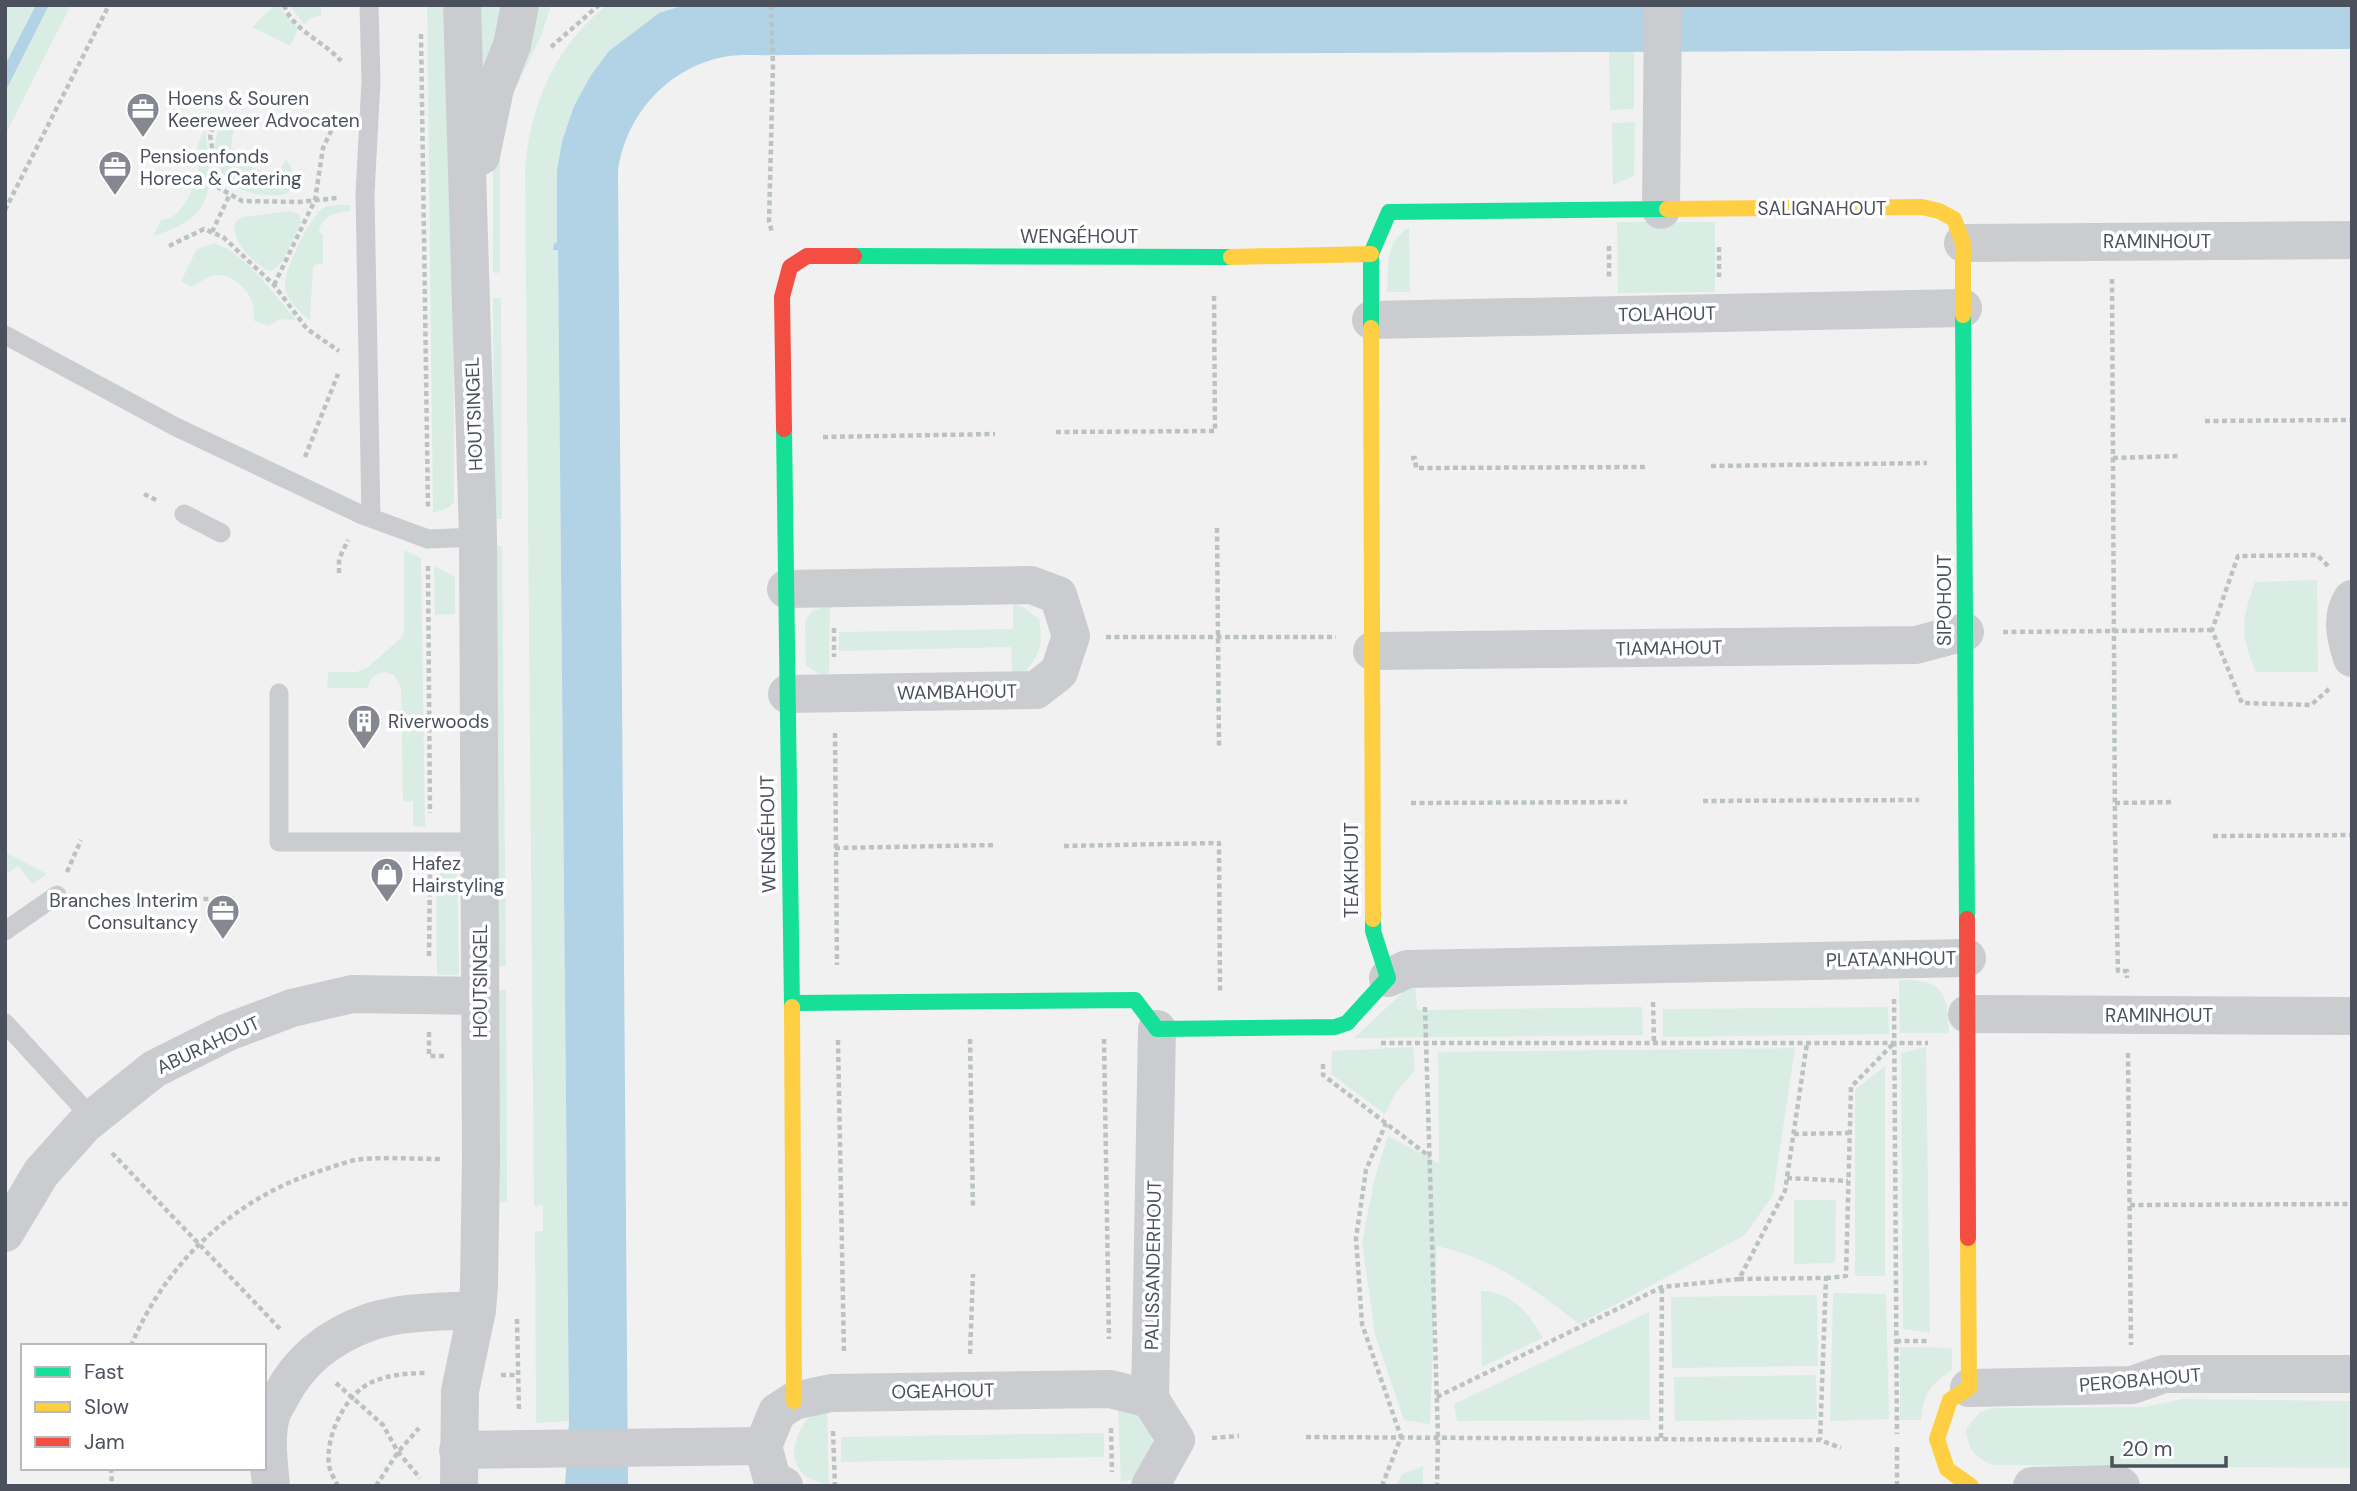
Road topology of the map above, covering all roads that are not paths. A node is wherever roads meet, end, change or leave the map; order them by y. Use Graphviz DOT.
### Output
graph roads {
  1 [pos="369,5"];
  2 [pos="462,5"];
  3 [pos="520,5"];
  4 [pos="1663,5"];
  5 [pos="1661,210"];
  6 [pos="468,223"];
  7 [pos="2352,240"];
  8 [pos="1963,243"];
  9 [pos="1371,254"];
  10 [pos="1963,308"];
  11 [pos="1371,320"];
  12 [pos="5,335"];
  13 [pos="184,514"];
  14 [pos="371,518"];
  15 [pos="221,533"];
  16 [pos="478,537"];
  17 [pos="2343,586"];
  18 [pos="786,589"];
  19 [pos="1965,632"];
  20 [pos="1372,644"];
  21 [pos="2342,673"];
  22 [pos="279,692"];
  23 [pos="788,694"];
  24 [pos="480,842"];
  25 [pos="57,895"];
  26 [pos="5,931"];
  27 [pos="1967,958"];
  28 [pos="1388,978"];
  29 [pos="480,996"];
  30 [pos="792,1003"];
  31 [pos="2352,1016"];
  32 [pos="5,1023"];
  33 [pos="1157,1029"];
  34 [pos="1967,1029"];
  35 [pos="88,1121"];
  36 [pos="5,1233"];
  37 [pos="477,1310"];
  38 [pos="2352,1374"];
  39 [pos="1969,1388"];
  40 [pos="1150,1399"];
  41 [pos="794,1401"];
  42 [pos="763,1447"];
  43 [pos="459,1468"];
  44 [pos="271,1486"];
  45 [pos="784,1486"];
  46 [pos="1150,1486"];
  47 [pos="1971,1486"];
  48 [pos="2032,1486"];
  49 [pos="2121,1486"];
  1 -- 14 [label="lane"];
  2 -- 6 [label="street, HOUTSINGEL"];
  3 -- 6 [label="street, HOUTSINGEL"];
  4 -- 5 [label="street"];
  5 -- 8 [label="street, SALIGNAHOUT"];
  5 -- 9 [label="street, SALIGNAHOUT"];
  6 -- 16 [label="street, HOUTSINGEL"];
  7 -- 8 [label="street, RAMINHOUT"];
  8 -- 10 [label="street, SIPOHOUT"];
  9 -- 11 [label="street, TEAKHOUT"];
  9 -- 18 [label="street, WENGÉHOUT"];
  10 -- 11 [label="street, TOLAHOUT"];
  10 -- 19 [label="street, SIPOHOUT"];
  11 -- 20 [label="street, TEAKHOUT"];
  12 -- 14 [label="lane"];
  13 -- 15 [label="lane"];
  14 -- 16 [label="lane"];
  16 -- 24 [label="street, HOUTSINGEL"];
  17 -- 21 [label="street"];
  18 -- 23 [label="street, WENGÉHOUT"];
  18 -- 23 [label="street, WAMBAHOUT"];
  19 -- 20 [label="street, TIAMAHOUT"];
  19 -- 27 [label="street, SIPOHOUT"];
  20 -- 28 [label="street, TEAKHOUT"];
  22 -- 24 [label="lane"];
  23 -- 30 [label="street, WENGÉHOUT"];
  24 -- 29 [label="street, HOUTSINGEL"];
  25 -- 26 [label="lane"];
  27 -- 28 [label="street, PLATAANHOUT"];
  27 -- 34 [label="street, PLATAANHOUT"];
  28 -- 33 [label="street"];
  29 -- 35 [label="street, ABURAHOUT"];
  29 -- 37 [label="street, HOUTSINGEL"];
  30 -- 33 [label="street"];
  30 -- 41 [label="street, WENGÉHOUT"];
  31 -- 34 [label="street, RAMINHOUT"];
  32 -- 35 [label="lane"];
  33 -- 40 [label="street, PALISSANDERHOUT"];
  34 -- 39 [label="street, PLATAANHOUT"];
  35 -- 36 [label="street, ABURAHOUT"];
  37 -- 43 [label="street, HOUTSINGEL"];
  37 -- 44 [label="street"];
  38 -- 39 [label="street, PEROBAHOUT"];
  39 -- 47 [label="street"];
  40 -- 41 [label="street, OGEAHOUT"];
  40 -- 46 [label="street"];
  41 -- 42 [label="street"];
  42 -- 43 [label="street"];
  42 -- 45 [label="street"];
  48 -- 49 [label="street"];
}
